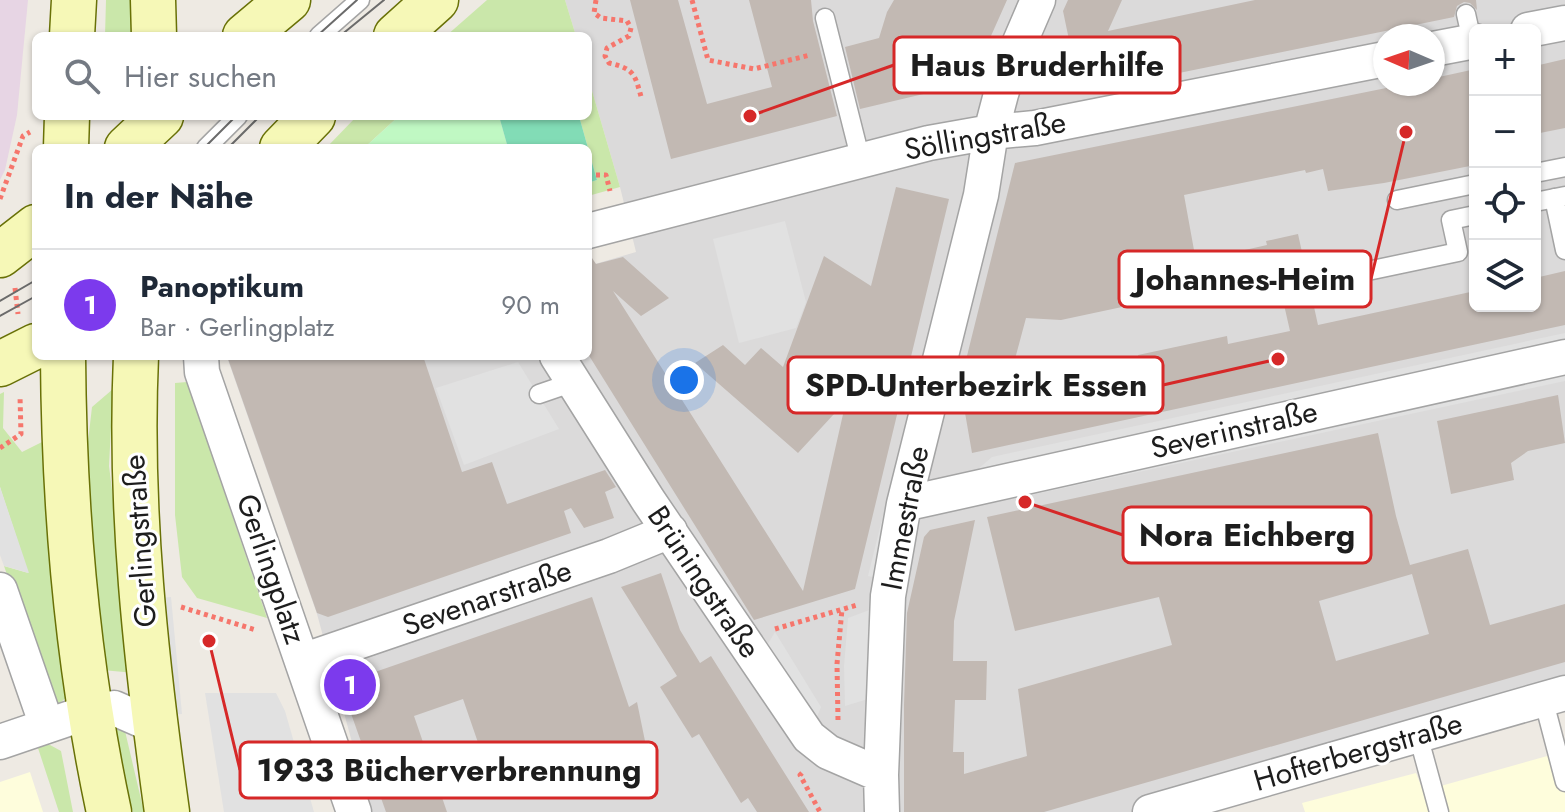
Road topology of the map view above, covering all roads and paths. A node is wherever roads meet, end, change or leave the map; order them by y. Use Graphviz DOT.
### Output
graph roads {
  1 [pos="74,0"];
  2 [pos="153,0"];
  3 [pos="288,0"];
  4 [pos="360,0"];
  5 [pos="436,0"];
  6 [pos="596,0"];
  7 [pos="692,0"];
  8 [pos="1038,0"];
  9 [pos="825,18"];
  10 [pos="1565,23"];
  11 [pos="1541,28"];
  12 [pos="72,32"];
  13 [pos="154,32"];
  14 [pos="250,32"];
  15 [pos="324,32"];
  16 [pos="400,32"];
  17 [pos="1469,33"];
  18 [pos="1445,44"];
  19 [pos="833,50"];
  20 [pos="1373,61"];
  21 [pos="642,100"];
  22 [pos="234,120"];
  23 [pos="309,120"];
  24 [pos="55,132"];
  25 [pos="991,132"];
  26 [pos="210,144"];
  27 [pos="286,144"];
  28 [pos="861,161"];
  29 [pos="1565,167"];
  30 [pos="1541,172"];
  31 [pos="1469,185"];
  32 [pos="1560,197"];
  33 [pos="0,199"];
  34 [pos="1397,200"];
  35 [pos="1469,216"];
  36 [pos="592,230"];
  37 [pos="32,233"];
  38 [pos="1565,250"];
  39 [pos="7,269"];
  40 [pos="1320,281"];
  41 [pos="27,332"];
  42 [pos="1565,357"];
  43 [pos="63,360"];
  44 [pos="136,360"];
  45 [pos="202,364"];
  46 [pos="565,369"];
  47 [pos="10,378"];
  48 [pos="539,394"];
  49 [pos="0,448"];
  50 [pos="904,504"];
  51 [pos="670,531"];
  52 [pos="0,590"];
  53 [pos="888,596"];
  54 [pos="181,607"];
  55 [pos="842,609"];
  56 [pos="784,626"];
  57 [pos="299,650"];
  58 [pos="1554,695"];
  59 [pos="91,711"];
  60 [pos="47,726"];
  61 [pos="155,726"];
  62 [pos="1418,735"];
  63 [pos="0,742"];
  64 [pos="839,756"];
  65 [pos="881,775"];
  66 [pos="1565,782"];
  67 [pos="109,812"];
  68 [pos="167,812"];
  69 [pos="354,812"];
  70 [pos="882,812"];
  71 [pos="1150,812"];
  72 [pos="1439,812"];
  1 -- 12 [label="main road"];
  2 -- 13 [label="main road"];
  3 -- 14 [label="main road"];
  4 -- 15 [label="lane"];
  5 -- 16 [label="main road"];
  6 -- 21 [label="path"];
  7 -- 19 [label="path"];
  8 -- 25 [label="street, Immestraße"];
  9 -- 19 [label="lane"];
  10 -- 11 [label="street"];
  17 -- 18 [label="street"];
  19 -- 28 [label="lane"];
  20 -- 25 [label="street, Söllingstraße"];
  22 -- 26 [label="lane"];
  23 -- 27 [label="main road"];
  24 -- 33 [label="path"];
  25 -- 28 [label="street, Söllingstraße"];
  25 -- 50 [label="street, Immestraße"];
  28 -- 36 [label="street, Söllingstraße"];
  29 -- 30 [label="lane"];
  31 -- 34 [label="lane"];
  32 -- 38 [label="lane"];
  35 -- 40 [label="lane"];
  37 -- 39 [label="main road"];
  39 -- 41 [label="path"];
  41 -- 47 [label="main road"];
  42 -- 50 [label="street, Severinstraße"];
  43 -- 59 [label="main road"];
  44 -- 61 [label="main road, Gerlingstraße"];
  45 -- 57 [label="street, Gerlingplatz"];
  46 -- 48 [label="lane"];
  46 -- 51 [label="street, Brüningstraße"];
  47 -- 49 [label="path"];
  50 -- 53 [label="street, Immestraße"];
  51 -- 57 [label="street, Sevenarstraße"];
  51 -- 64 [label="street, Brüningstraße"];
  52 -- 60 [label="street"];
  53 -- 55 [label="path"];
  53 -- 65 [label="street, Immestraße"];
  54 -- 57 [label="path"];
  55 -- 56 [label="path"];
  55 -- 64 [label="path"];
  57 -- 69 [label="street, Gerlingplatz"];
  58 -- 62 [label="street, Hofterbergstraße"];
  58 -- 66 [label="lane"];
  59 -- 60 [label="street"];
  59 -- 61 [label="street"];
  59 -- 67 [label="main road"];
  60 -- 63 [label="street"];
  61 -- 68 [label="main road, Gerlingstraße"];
  62 -- 71 [label="street, Hofterbergstraße"];
  62 -- 72 [label="lane"];
  64 -- 65 [label="street, Brüningstraße"];
  65 -- 70 [label="street, Immestraße"];
}
